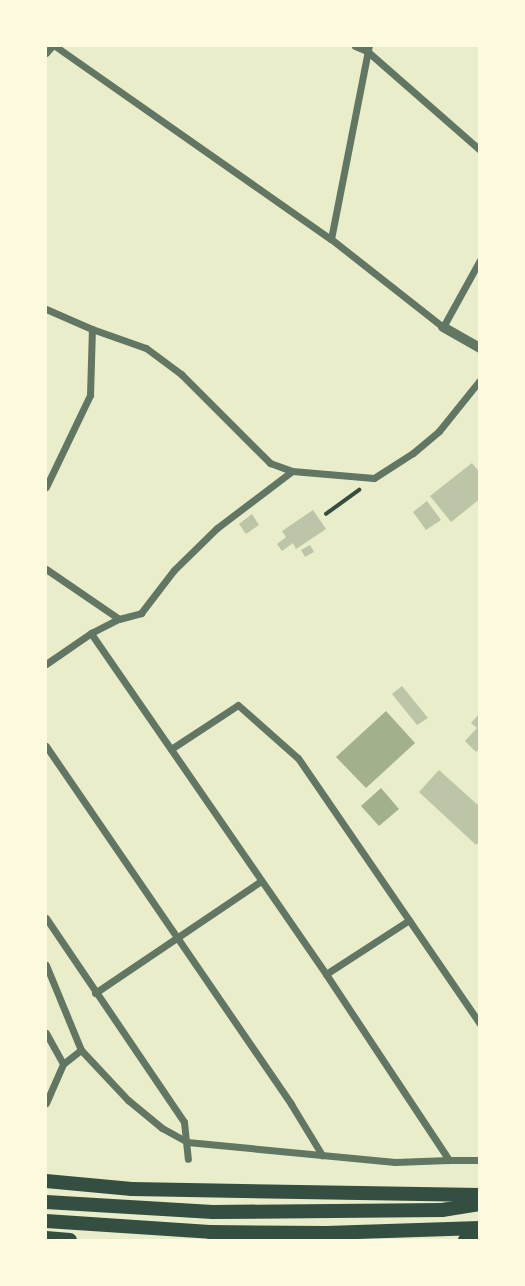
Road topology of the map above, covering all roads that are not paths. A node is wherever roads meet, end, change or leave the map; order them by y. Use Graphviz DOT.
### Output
graph roads {
  1 [pos="54,46"];
  2 [pos="355,46"];
  3 [pos="368,48"];
  4 [pos="46,53"];
  5 [pos="480,150"];
  6 [pos="331,239"];
  7 [pos="480,260"];
  8 [pos="46,309"];
  9 [pos="443,327"];
  10 [pos="92,329"];
  11 [pos="480,348"];
  12 [pos="480,380"];
  13 [pos="292,471"];
  14 [pos="46,487"];
  15 [pos="46,569"];
  16 [pos="120,619"];
  17 [pos="91,633"];
  18 [pos="46,664"];
  19 [pos="46,746"];
  20 [pos="171,749"];
  21 [pos="261,881"];
  22 [pos="46,918"];
  23 [pos="409,920"];
  24 [pos="178,938"];
  25 [pos="46,965"];
  26 [pos="326,974"];
  27 [pos="95,993"];
  28 [pos="480,1024"];
  29 [pos="46,1033"];
  30 [pos="81,1050"];
  31 [pos="63,1063"];
  32 [pos="46,1104"];
  33 [pos="187,1142"];
  34 [pos="322,1155"];
  35 [pos="188,1159"];
  36 [pos="449,1160"];
  37 [pos="480,1160"];
  38 [pos="46,1181"];
  39 [pos="480,1195"];
  40 [pos="46,1202"];
  41 [pos="480,1204"];
  42 [pos="46,1221"];
  43 [pos="480,1228"];
  44 [pos="480,1237"];
  45 [pos="46,1238"];
  46 [pos="70,1241"];
  47 [pos="465,1241"];
  1 -- 4 [label="street"];
  1 -- 6 [label="street"];
  2 -- 3 [label="street"];
  3 -- 5 [label="street"];
  3 -- 6 [label="street"];
  6 -- 9 [label="street"];
  7 -- 9 [label="street"];
  8 -- 10 [label="street"];
  9 -- 11 [label="street"];
  10 -- 13 [label="street"];
  10 -- 14 [label="street"];
  12 -- 13 [label="street"];
  13 -- 16 [label="street"];
  15 -- 16 [label="street"];
  16 -- 17 [label="street"];
  17 -- 18 [label="street"];
  17 -- 20 [label="street"];
  19 -- 24 [label="street"];
  20 -- 21 [label="street"];
  20 -- 23 [label="street"];
  21 -- 24 [label="street"];
  21 -- 26 [label="street"];
  22 -- 27 [label="street"];
  23 -- 26 [label="street"];
  23 -- 28 [label="street"];
  24 -- 27 [label="street"];
  24 -- 34 [label="street"];
  25 -- 30 [label="street"];
  26 -- 36 [label="street"];
  27 -- 33 [label="street"];
  29 -- 31 [label="street"];
  30 -- 31 [label="street"];
  30 -- 33 [label="street"];
  31 -- 32 [label="street"];
  33 -- 34 [label="street"];
  33 -- 35 [label="street"];
  34 -- 36 [label="street"];
  36 -- 37 [label="street"];
  38 -- 39 [label="highway"];
  40 -- 41 [label="highway"];
  42 -- 43 [label="highway"];
  44 -- 47 [label="highway"];
  45 -- 46 [label="highway"];
}
